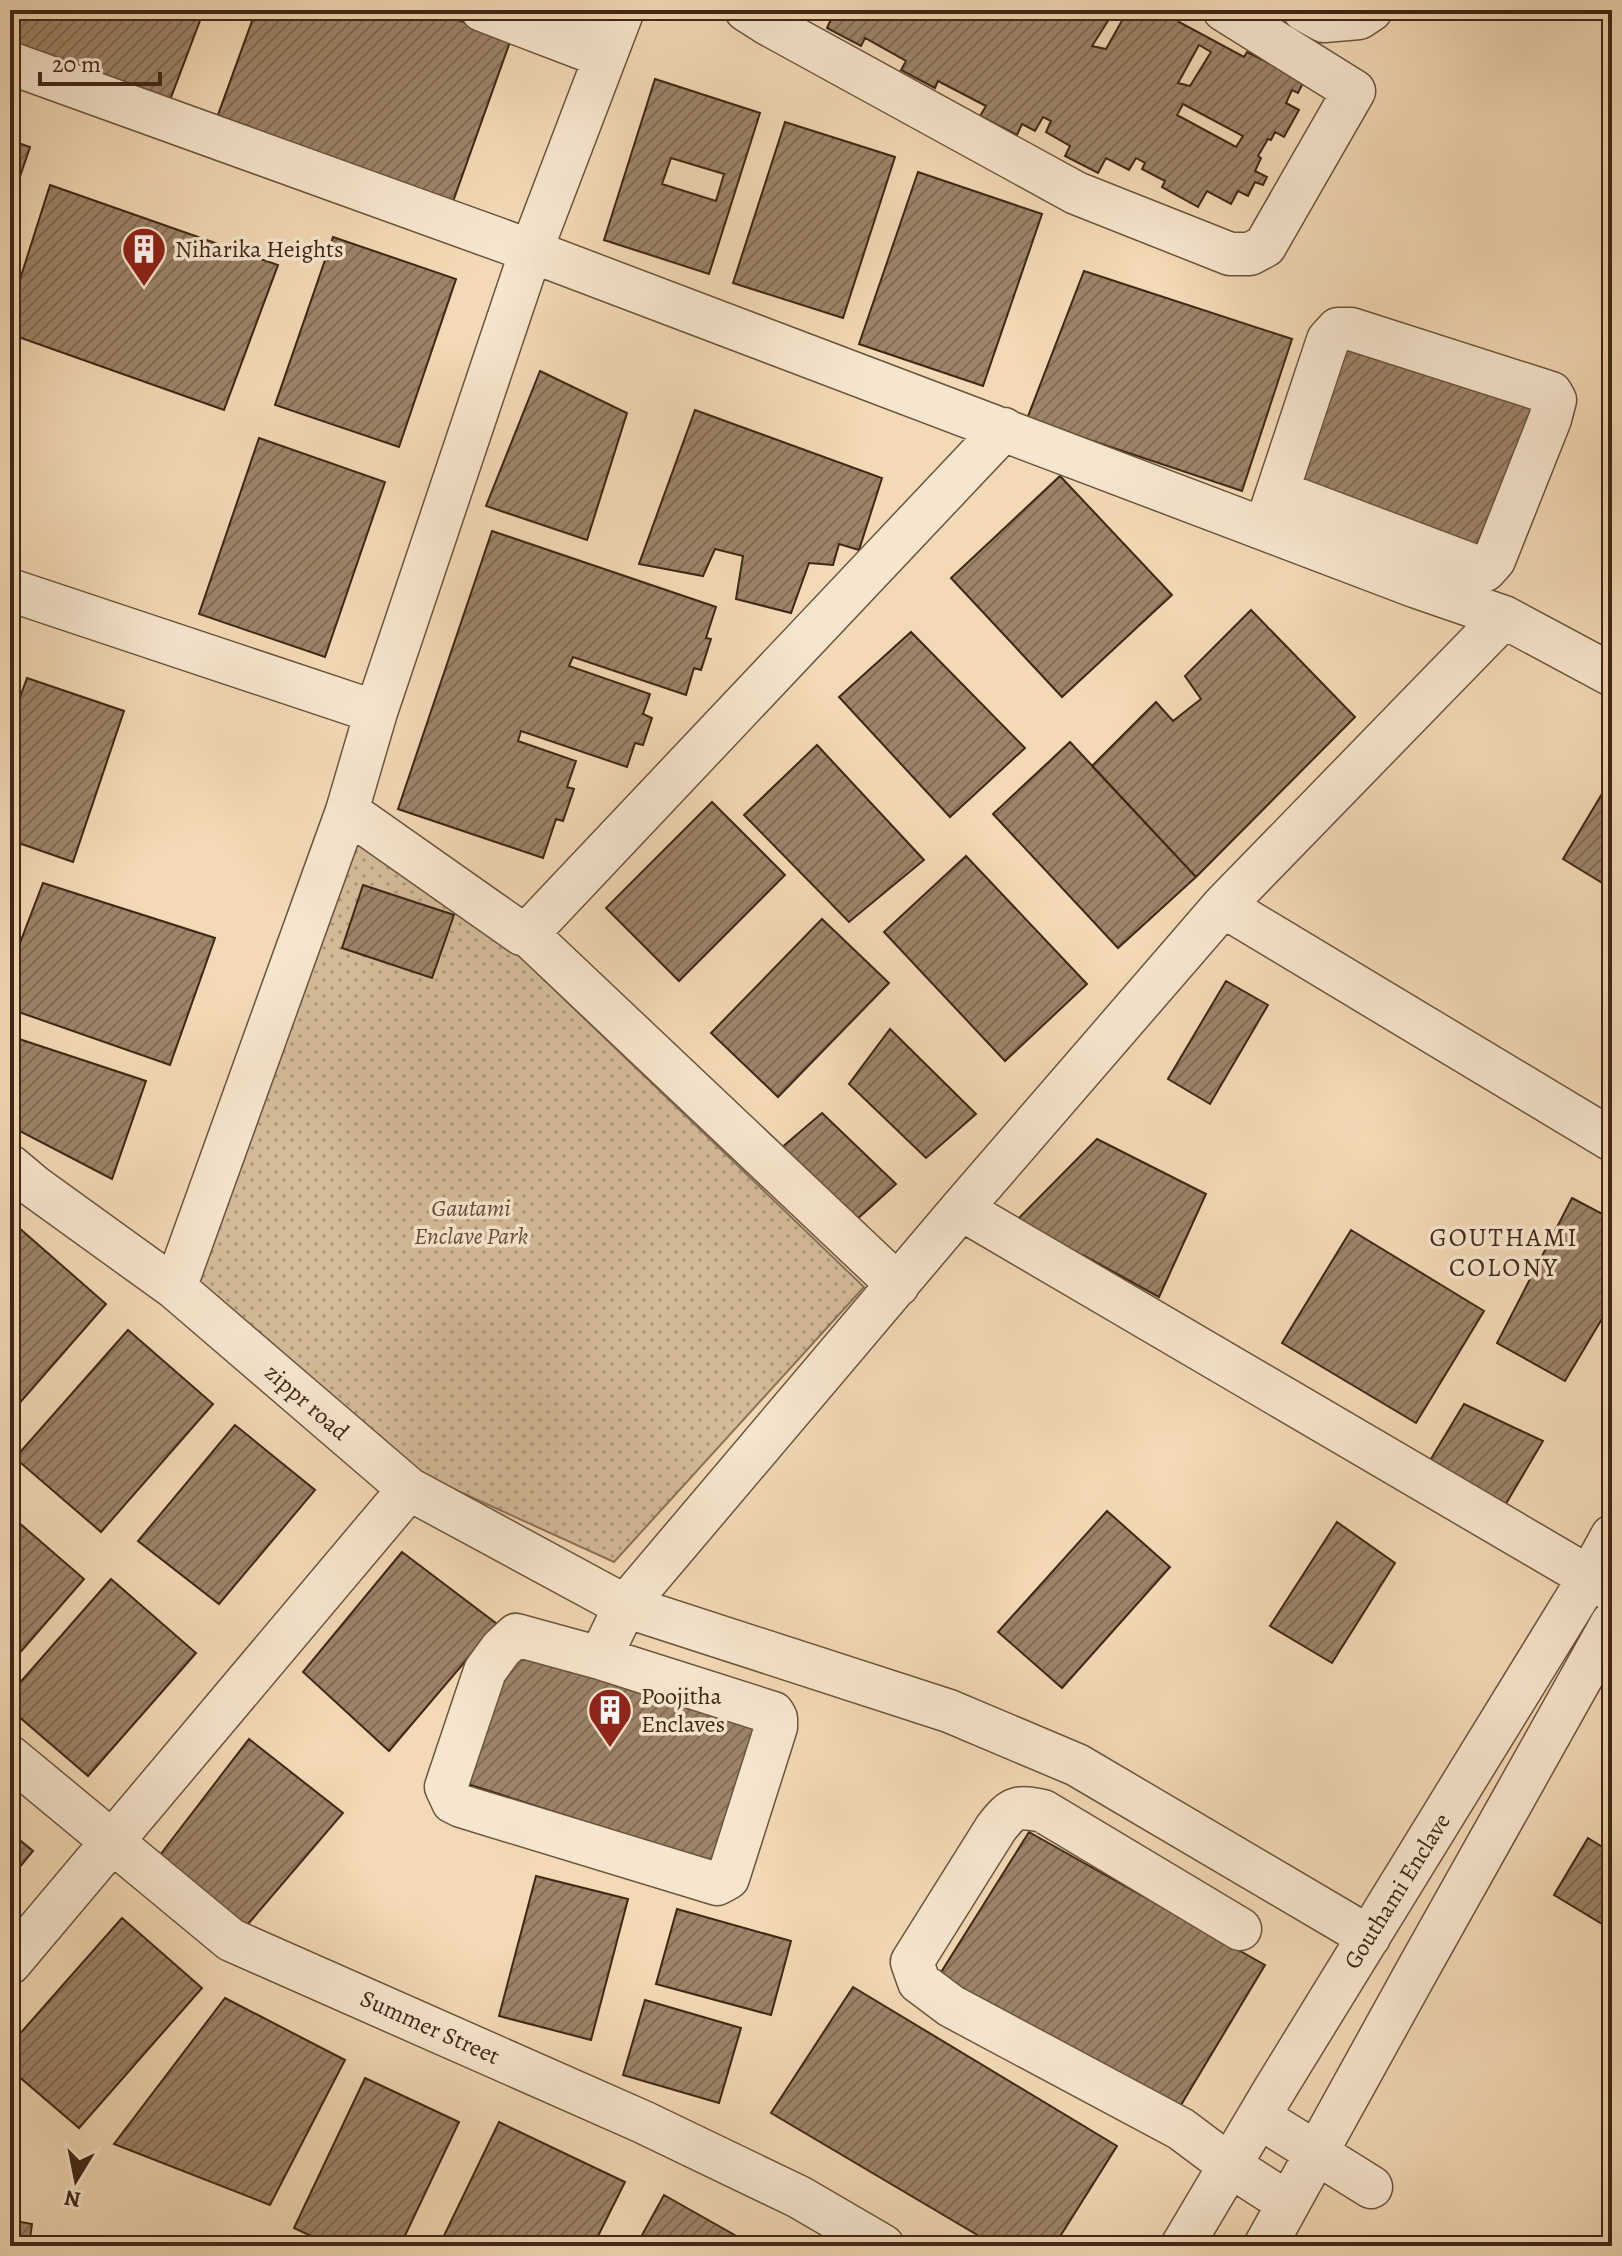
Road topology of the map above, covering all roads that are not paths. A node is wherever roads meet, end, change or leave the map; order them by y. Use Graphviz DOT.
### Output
graph roads {
  1 [pos="576,10"];
  2 [pos="746,10"];
  3 [pos="1224,10"];
  4 [pos="1304,10"];
  5 [pos="1371,10"];
  6 [pos="493,12"];
  7 [pos="615,31"];
  8 [pos="10,63"];
  9 [pos="531,251"];
  10 [pos="1004,429"];
  11 [pos="1272,511"];
  12 [pos="10,590"];
  13 [pos="1504,617"];
  14 [pos="1612,675"];
  15 [pos="376,712"];
  16 [pos="347,811"];
  17 [pos="1223,906"];
  18 [pos="527,934"];
  19 [pos="1612,1140"];
  20 [pos="10,1166"];
  21 [pos="961,1209"];
  22 [pos="898,1285"];
  23 [pos="175,1288"];
  24 [pos="409,1489"];
  25 [pos="1612,1536"];
  26 [pos="1600,1584"];
  27 [pos="625,1606"];
  28 [pos="1612,1623"];
  29 [pos="600,1658"];
  30 [pos="10,1757"];
  31 [pos="111,1841"];
  32 [pos="1240,1929"];
  33 [pos="1369,1937"];
  34 [pos="10,1963"];
  35 [pos="1259,2117"];
  36 [pos="1316,2152"];
  37 [pos="1229,2165"];
  38 [pos="1371,2187"];
  39 [pos="1288,2203"];
  40 [pos="883,2246"];
  41 [pos="1182,2246"];
  42 [pos="1265,2246"];
  1 -- 7 [label="street"];
  2 -- 3 [label="street"];
  4 -- 5 [label="street"];
  6 -- 7 [label="street"];
  7 -- 9 [label="street"];
  8 -- 9 [label="street"];
  9 -- 10 [label="street"];
  9 -- 15 [label="street"];
  10 -- 11 [label="street"];
  10 -- 18 [label="street"];
  11 -- 11 [label="street"];
  11 -- 13 [label="street"];
  12 -- 15 [label="street"];
  13 -- 14 [label="street"];
  13 -- 17 [label="street"];
  15 -- 16 [label="street"];
  16 -- 18 [label="street"];
  16 -- 23 [label="street"];
  17 -- 19 [label="street"];
  17 -- 21 [label="street"];
  18 -- 22 [label="street"];
  20 -- 23 [label="street, zippr road"];
  21 -- 22 [label="street"];
  21 -- 26 [label="street"];
  22 -- 27 [label="street"];
  23 -- 24 [label="street, zippr road"];
  24 -- 27 [label="street, zippr road"];
  24 -- 31 [label="street"];
  25 -- 26 [label="street, Gouthami Enclave"];
  26 -- 33 [label="street, Gouthami Enclave"];
  27 -- 29 [label="street"];
  27 -- 33 [label="street, zippr road"];
  28 -- 36 [label="street"];
  29 -- 29 [label="street"];
  30 -- 31 [label="street, Summer Street"];
  31 -- 34 [label="street"];
  31 -- 40 [label="street, Summer Street"];
  32 -- 37 [label="street"];
  33 -- 35 [label="street, Gouthami Enclave"];
  35 -- 36 [label="street"];
  35 -- 37 [label="street, Gouthami Enclave"];
  36 -- 38 [label="street"];
  36 -- 39 [label="street"];
  37 -- 39 [label="street"];
  37 -- 41 [label="street, Gouthami Enclave"];
  39 -- 42 [label="street"];
}
